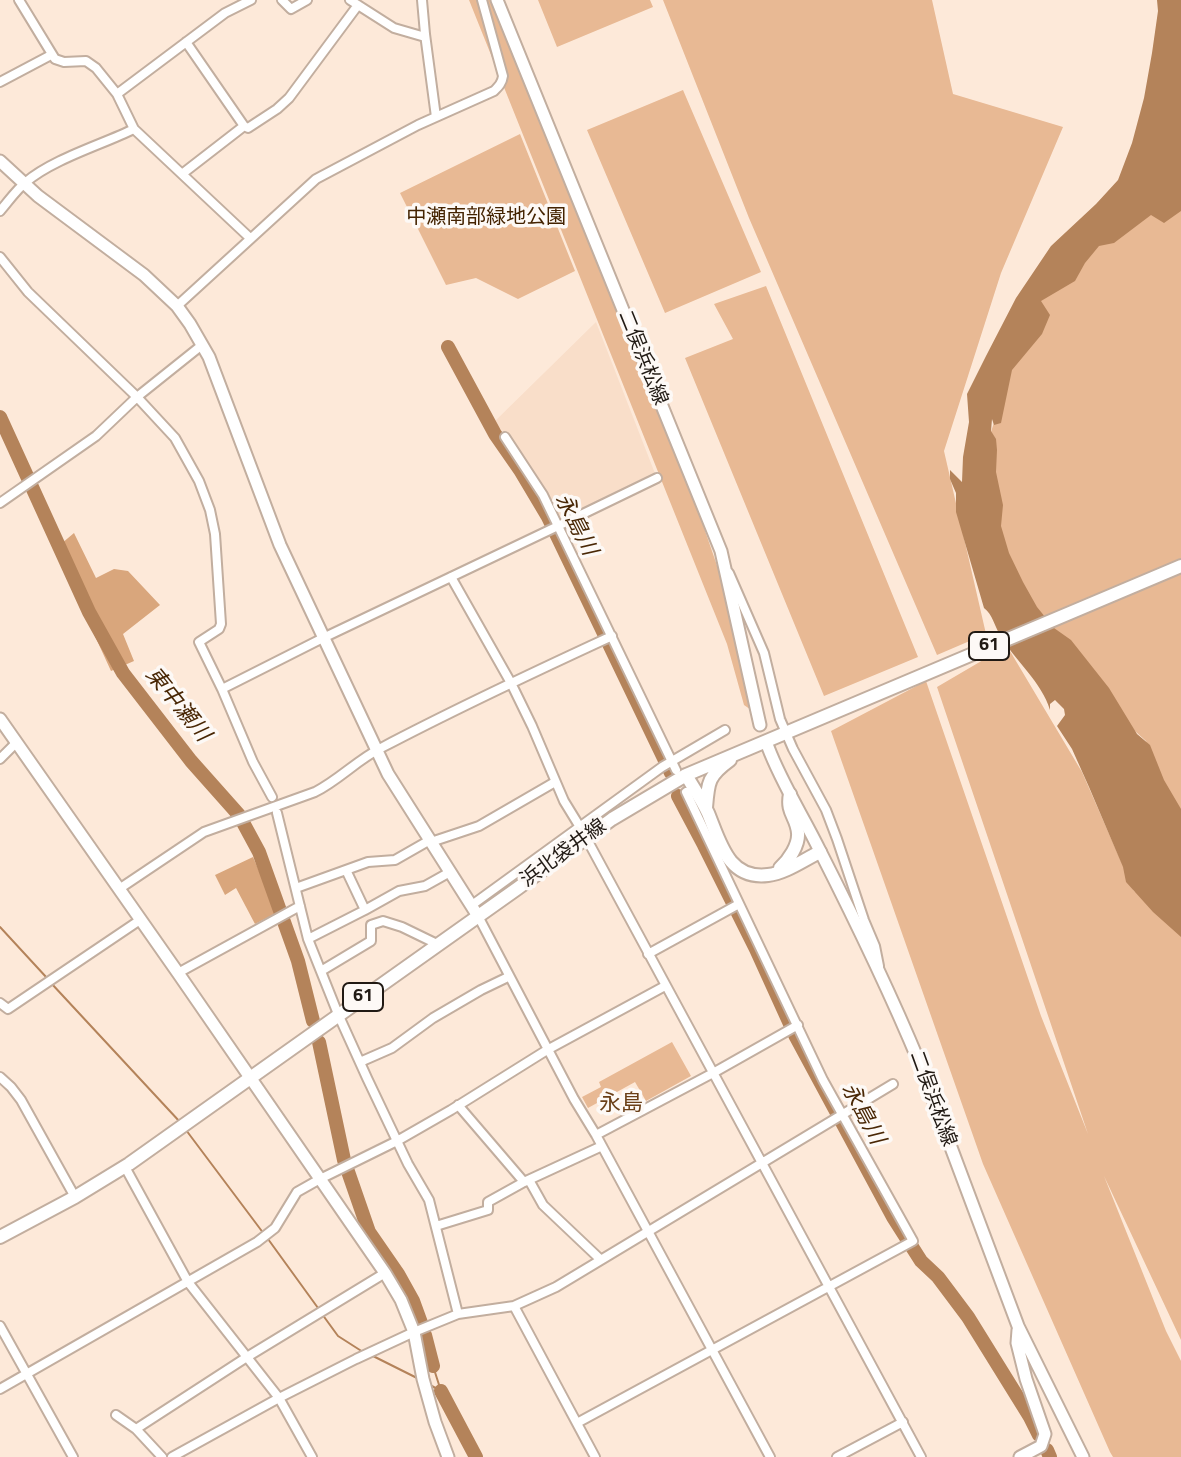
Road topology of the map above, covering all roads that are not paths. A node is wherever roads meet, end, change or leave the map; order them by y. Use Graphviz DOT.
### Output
graph roads {
  1 [pos="19,0"];
  2 [pos="251,0"];
  3 [pos="282,0"];
  4 [pos="307,0"];
  5 [pos="422,0"];
  6 [pos="482,0"];
  7 [pos="497,0"];
  8 [pos="354,2"];
  9 [pos="425,37"];
  10 [pos="186,42"];
  11 [pos="51,55"];
  12 [pos="0,82"];
  13 [pos="117,94"];
  14 [pos="436,117"];
  15 [pos="244,126"];
  16 [pos="134,129"];
  17 [pos="0,161"];
  18 [pos="182,174"];
  19 [pos="24,184"];
  20 [pos="0,211"];
  21 [pos="250,238"];
  22 [pos="0,257"];
  23 [pos="177,306"];
  24 [pos="202,345"];
  25 [pos="137,397"];
  26 [pos="505,437"];
  27 [pos="657,478"];
  28 [pos="0,503"];
  29 [pos="556,527"];
  30 [pos="724,561"];
  31 [pos="1181,566"];
  32 [pos="451,577"];
  33 [pos="608,637"];
  34 [pos="323,638"];
  35 [pos="511,683"];
  36 [pos="222,689"];
  37 [pos="0,719"];
  38 [pos="760,725"];
  39 [pos="792,729"];
  40 [pos="725,730"];
  41 [pos="17,742"];
  42 [pos="753,746"];
  43 [pos="768,747"];
  44 [pos="376,750"];
  45 [pos="0,759"];
  46 [pos="676,767"];
  47 [pos="555,782"];
  48 [pos="686,792"];
  49 [pos="790,794"];
  50 [pos="272,797"];
  51 [pos="706,811"];
  52 [pos="277,813"];
  53 [pos="581,829"];
  54 [pos="430,841"];
  55 [pos="590,845"];
  56 [pos="820,852"];
  57 [pos="346,870"];
  58 [pos="450,872"];
  59 [pos="771,875"];
  60 [pos="296,888"];
  61 [pos="119,889"];
  62 [pos="737,905"];
  63 [pos="300,906"];
  64 [pos="365,910"];
  65 [pos="475,910"];
  66 [pos="140,920"];
  67 [pos="308,939"];
  68 [pos="437,944"];
  69 [pos="648,954"];
  70 [pos="321,971"];
  71 [pos="878,971"];
  72 [pos="178,973"];
  73 [pos="508,977"];
  74 [pos="665,986"];
  75 [pos="0,1003"];
  76 [pos="338,1014"];
  77 [pos="795,1027"];
  78 [pos="547,1050"];
  79 [pos="360,1062"];
  80 [pos="713,1073"];
  81 [pos="0,1077"];
  82 [pos="250,1079"];
  83 [pos="893,1084"];
  84 [pos="458,1105"];
  85 [pos="840,1116"];
  86 [pos="596,1135"];
  87 [pos="397,1141"];
  88 [pos="602,1146"];
  89 [pos="763,1163"];
  90 [pos="125,1167"];
  91 [pos="320,1179"];
  92 [pos="526,1181"];
  93 [pos="75,1197"];
  94 [pos="436,1226"];
  95 [pos="648,1232"];
  96 [pos="0,1237"];
  97 [pos="601,1260"];
  98 [pos="385,1273"];
  99 [pos="188,1282"];
  100 [pos="829,1286"];
  101 [pos="514,1306"];
  102 [pos="458,1314"];
  103 [pos="0,1326"];
  104 [pos="1018,1326"];
  105 [pos="414,1332"];
  106 [pos="712,1350"];
  107 [pos="247,1357"];
  108 [pos="26,1374"];
  109 [pos="0,1389"];
  110 [pos="279,1398"];
  111 [pos="116,1415"];
  112 [pos="903,1422"];
  113 [pos="577,1423"];
  114 [pos="136,1429"];
  115 [pos="73,1457"];
  116 [pos="162,1457"];
  117 [pos="172,1457"];
  118 [pos="312,1457"];
  119 [pos="448,1457"];
  120 [pos="595,1457"];
  121 [pos="770,1457"];
  122 [pos="837,1457"];
  123 [pos="921,1457"];
  124 [pos="1020,1457"];
  125 [pos="1083,1457"];
  1 -- 11 [label="street"];
  2 -- 10 [label="street"];
  3 -- 4 [label="street"];
  5 -- 9 [label="street"];
  6 -- 14 [label="street"];
  7 -- 30 [label="street, 二俣浜松線"];
  8 -- 9 [label="street"];
  8 -- 15 [label="street"];
  9 -- 14 [label="street"];
  10 -- 13 [label="street"];
  10 -- 15 [label="street"];
  11 -- 12 [label="street"];
  11 -- 13 [label="street"];
  13 -- 16 [label="street"];
  14 -- 21 [label="street"];
  15 -- 18 [label="street"];
  16 -- 18 [label="street"];
  16 -- 19 [label="street"];
  17 -- 19 [label="street"];
  18 -- 21 [label="street"];
  19 -- 20 [label="street"];
  19 -- 23 [label="street"];
  21 -- 23 [label="street"];
  22 -- 25 [label="street"];
  23 -- 24 [label="street"];
  24 -- 25 [label="street"];
  24 -- 34 [label="street"];
  25 -- 28 [label="street"];
  25 -- 36 [label="street"];
  26 -- 29 [label="street"];
  27 -- 29 [label="street"];
  29 -- 32 [label="street"];
  29 -- 33 [label="street"];
  30 -- 38 [label="street, 二俣浜松線"];
  30 -- 39 [label="street"];
  31 -- 39 [label="main road, 浜北袋井線 / 61"];
  32 -- 34 [label="street"];
  32 -- 35 [label="street"];
  33 -- 35 [label="street"];
  33 -- 46 [label="street"];
  34 -- 36 [label="street"];
  34 -- 44 [label="street"];
  35 -- 44 [label="street"];
  35 -- 47 [label="street"];
  36 -- 50 [label="street"];
  37 -- 41 [label="street"];
  39 -- 42 [label="main road, 浜北袋井線 / 61"];
  39 -- 71 [label="street"];
  40 -- 46 [label="street"];
  41 -- 45 [label="street"];
  41 -- 61 [label="street"];
  42 -- 46 [label="main road, 浜北袋井線 / 61"];
  42 -- 51 [label="main road"];
  43 -- 49 [label="street, 二俣浜松線"];
  44 -- 54 [label="street"];
  44 -- 61 [label="street"];
  46 -- 51 [label="main road"];
  46 -- 53 [label="street"];
  46 -- 65 [label="main road, 浜北袋井線 / 61"];
  47 -- 53 [label="street"];
  47 -- 54 [label="street"];
  48 -- 62 [label="street"];
  49 -- 56 [label="street, 二俣浜松線"];
  49 -- 59 [label="main road"];
  51 -- 59 [label="main road"];
  52 -- 60 [label="street"];
  53 -- 65 [label="street"];
  54 -- 57 [label="street"];
  54 -- 58 [label="street"];
  55 -- 69 [label="street"];
  56 -- 59 [label="main road"];
  56 -- 71 [label="street, 二俣浜松線"];
  57 -- 60 [label="street"];
  57 -- 64 [label="street"];
  58 -- 64 [label="street"];
  58 -- 65 [label="street"];
  60 -- 63 [label="street"];
  61 -- 66 [label="street"];
  62 -- 69 [label="street"];
  62 -- 77 [label="street"];
  63 -- 67 [label="street"];
  63 -- 72 [label="street"];
  64 -- 67 [label="street"];
  65 -- 68 [label="main road, 浜北袋井線 / 61"];
  65 -- 73 [label="street"];
  66 -- 72 [label="street"];
  66 -- 75 [label="street"];
  67 -- 70 [label="street"];
  68 -- 70 [label="street"];
  68 -- 76 [label="main road, 浜北袋井線 / 61"];
  69 -- 74 [label="street"];
  70 -- 76 [label="street"];
  71 -- 104 [label="street, 二俣浜松線"];
  72 -- 82 [label="street"];
  73 -- 78 [label="street"];
  73 -- 79 [label="street"];
  74 -- 78 [label="street"];
  74 -- 80 [label="street"];
  76 -- 79 [label="street"];
  76 -- 82 [label="main road, 浜北袋井線 / 61"];
  77 -- 80 [label="street"];
  77 -- 85 [label="street"];
  78 -- 84 [label="street"];
  78 -- 86 [label="street"];
  79 -- 87 [label="street"];
  80 -- 86 [label="street"];
  80 -- 89 [label="street"];
  81 -- 93 [label="street"];
  82 -- 90 [label="main road, 浜北袋井線 / 61"];
  82 -- 91 [label="street"];
  83 -- 85 [label="street"];
  84 -- 87 [label="street"];
  84 -- 92 [label="street"];
  85 -- 89 [label="street"];
  85 -- 100 [label="street"];
  86 -- 88 [label="street"];
  87 -- 91 [label="street"];
  87 -- 94 [label="street"];
  88 -- 92 [label="street"];
  88 -- 95 [label="street"];
  89 -- 95 [label="street"];
  89 -- 100 [label="street"];
  90 -- 93 [label="main road, 浜北袋井線 / 61"];
  90 -- 99 [label="street"];
  91 -- 98 [label="street"];
  91 -- 99 [label="street"];
  92 -- 94 [label="street"];
  92 -- 97 [label="street"];
  93 -- 96 [label="main road, 浜北袋井線 / 61"];
  94 -- 102 [label="street"];
  95 -- 97 [label="street"];
  95 -- 106 [label="street"];
  97 -- 101 [label="street"];
  98 -- 105 [label="street"];
  98 -- 107 [label="street"];
  99 -- 107 [label="street"];
  99 -- 108 [label="street"];
  100 -- 106 [label="street"];
  100 -- 112 [label="street"];
  101 -- 102 [label="street"];
  101 -- 113 [label="street"];
  102 -- 105 [label="street"];
  103 -- 108 [label="street"];
  104 -- 124 [label="street"];
  104 -- 125 [label="street, 二俣浜松線"];
  105 -- 110 [label="street"];
  105 -- 119 [label="street"];
  106 -- 113 [label="street"];
  106 -- 121 [label="street"];
  107 -- 110 [label="street"];
  107 -- 114 [label="street"];
  108 -- 109 [label="street"];
  108 -- 115 [label="street"];
  110 -- 117 [label="street"];
  110 -- 118 [label="street"];
  111 -- 114 [label="street"];
  112 -- 122 [label="street"];
  112 -- 123 [label="street"];
  113 -- 120 [label="street"];
  114 -- 116 [label="street"];
}
